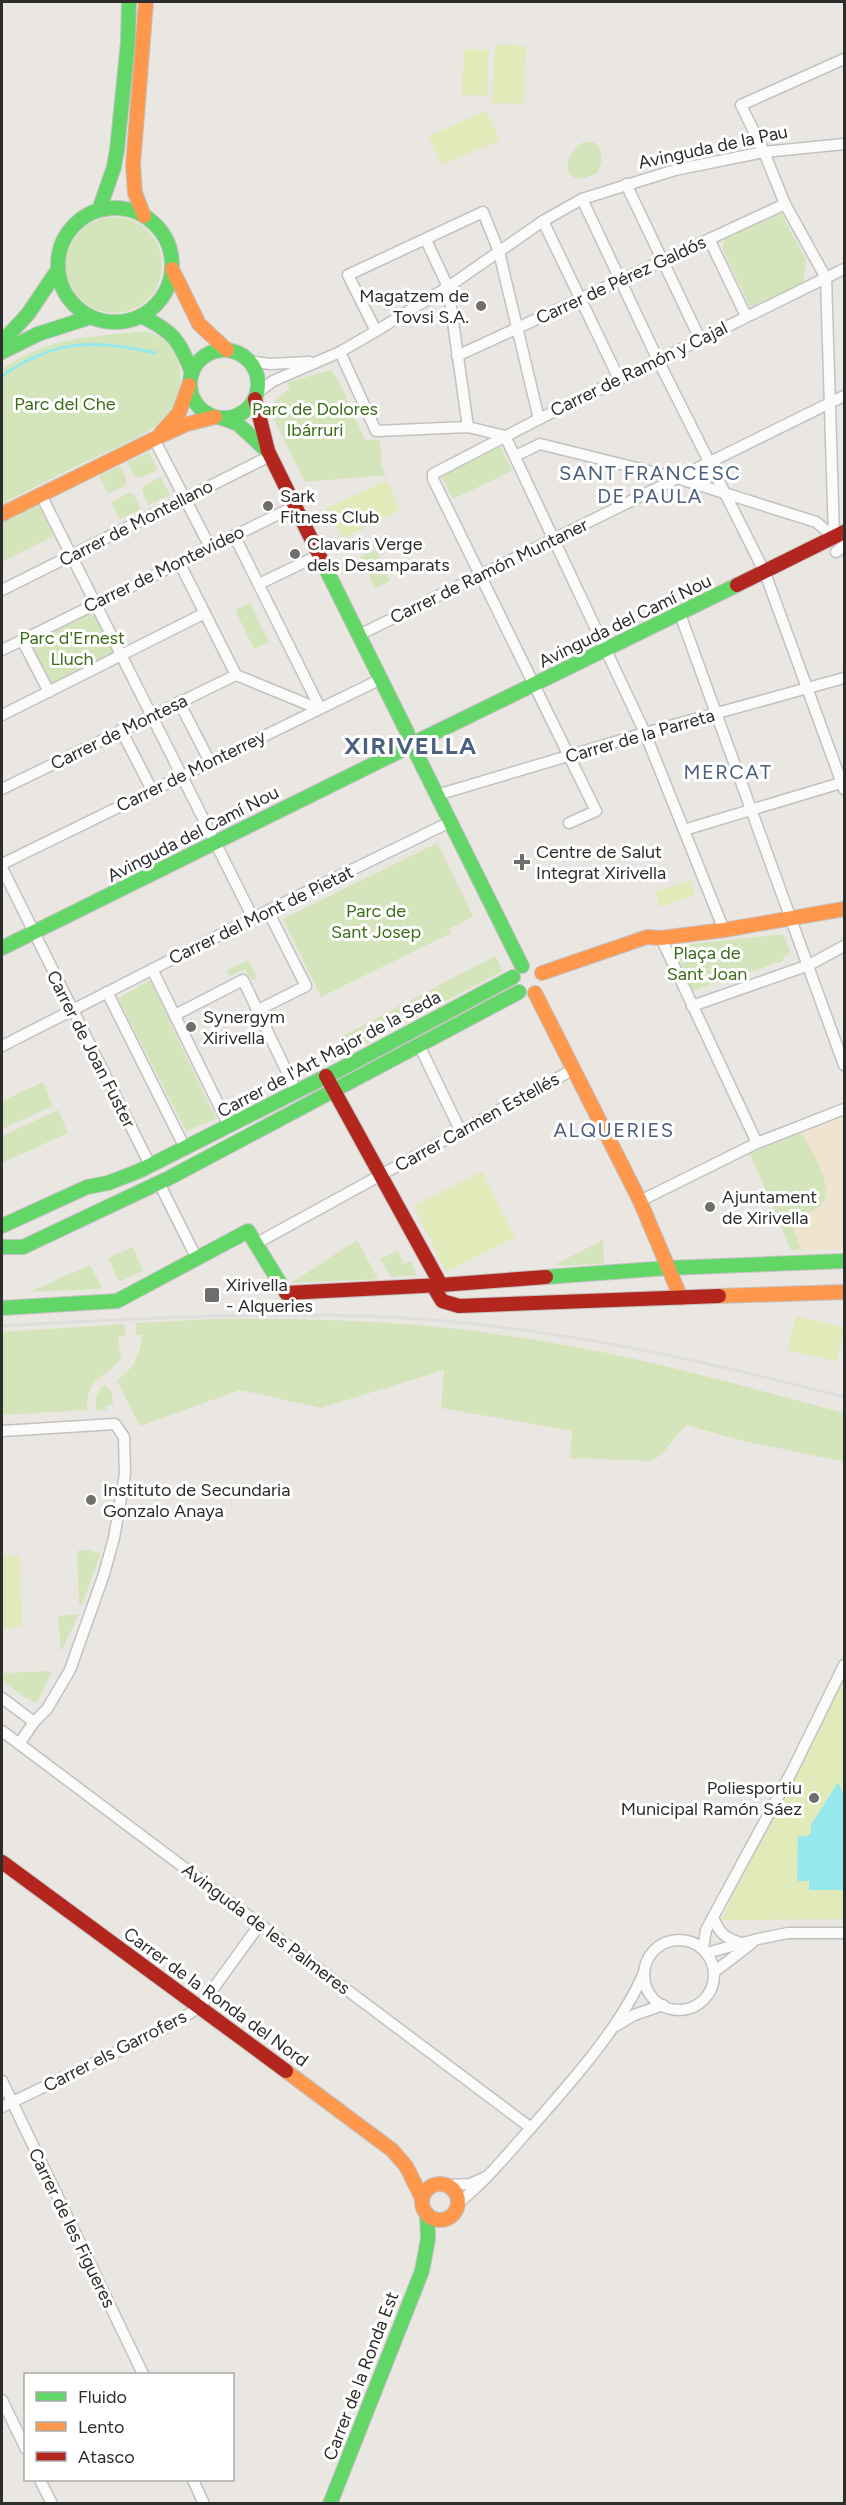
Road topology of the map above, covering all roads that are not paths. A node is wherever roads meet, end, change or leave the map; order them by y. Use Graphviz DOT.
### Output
graph roads {
  1 [pos="129,2"];
  2 [pos="135,2"];
  3 [pos="146,2"];
  4 [pos="155,2"];
  5 [pos="135,41"];
  6 [pos="844,59"];
  7 [pos="844,144"];
  8 [pos="764,152"];
  9 [pos="626,184"];
  10 [pos="582,199"];
  11 [pos="784,204"];
  12 [pos="99,210"];
  13 [pos="144,216"];
  14 [pos="543,221"];
  15 [pos="709,239"];
  16 [pos="426,240"];
  17 [pos="499,252"];
  18 [pos="663,261"];
  19 [pos="172,269"];
  20 [pos="844,269"];
  21 [pos="57,271"];
  22 [pos="826,278"];
  23 [pos="621,280"];
  24 [pos="447,287"];
  25 [pos="581,299"];
  26 [pos="141,316"];
  27 [pos="746,316"];
  28 [pos="91,317"];
  29 [pos="518,328"];
  30 [pos="376,332"];
  31 [pos="700,339"];
  32 [pos="2,342"];
  33 [pos="227,350"];
  34 [pos="2,352"];
  35 [pos="340,352"];
  36 [pos="458,356"];
  37 [pos="658,360"];
  38 [pos="249,361"];
  39 [pos="318,361"];
  40 [pos="191,378"];
  41 [pos="620,379"];
  42 [pos="256,396"];
  43 [pos="844,396"];
  44 [pos="831,402"];
  45 [pos="218,417"];
  46 [pos="539,419"];
  47 [pos="468,427"];
  48 [pos="505,436"];
  49 [pos="154,439"];
  50 [pos="269,454"];
  51 [pos="515,456"];
  52 [pos="709,462"];
  53 [pos="677,478"];
  54 [pos="724,492"];
  55 [pos="41,495"];
  56 [pos="185,498"];
  57 [pos="295,506"];
  58 [pos="2,514"];
  59 [pos="234,535"];
  60 [pos="554,539"];
  61 [pos="840,542"];
  62 [pos="210,547"];
  63 [pos="72,555"];
  64 [pos="319,555"];
  65 [pos="179,562"];
  66 [pos="765,573"];
  67 [pos="480,575"];
  68 [pos="259,584"];
  69 [pos="2,590"];
  70 [pos="95,603"];
  71 [pos="205,613"];
  72 [pos="680,614"];
  73 [pos="359,635"];
  74 [pos="22,640"];
  75 [pos="2,649"];
  76 [pos="606,650"];
  77 [pos="121,656"];
  78 [pos="236,675"];
  79 [pos="844,678"];
  80 [pos="381,679"];
  81 [pos="535,685"];
  82 [pos="808,687"];
  83 [pos="48,692"];
  84 [pos="179,702"];
  85 [pos="320,708"];
  86 [pos="716,713"];
  87 [pos="2,716"];
  88 [pos="150,716"];
  89 [pos="121,730"];
  90 [pos="645,733"];
  91 [pos="414,737"];
  92 [pos="400,751"];
  93 [pos="417,755"];
  94 [pos="570,756"];
  95 [pos="210,762"];
  96 [pos="181,776"];
  97 [pos="844,785"];
  98 [pos="2,789"];
  99 [pos="152,790"];
  100 [pos="437,795"];
  101 [pos="752,809"];
  102 [pos="450,822"];
  103 [pos="568,823"];
  104 [pos="684,830"];
  105 [pos="215,842"];
  106 [pos="2,866"];
  107 [pos="844,909"];
  108 [pos="268,911"];
  109 [pos="254,918"];
  110 [pos="792,918"];
  111 [pos="724,930"];
  112 [pos="33,932"];
  113 [pos="661,938"];
  114 [pos="844,946"];
  115 [pos="2,948"];
  116 [pos="809,965"];
  117 [pos="522,966"];
  118 [pos="152,969"];
  119 [pos="542,974"];
  120 [pos="513,977"];
  121 [pos="519,992"];
  122 [pos="107,993"];
  123 [pos="535,993"];
  124 [pos="692,1006"];
  125 [pos="72,1010"];
  126 [pos="256,1011"];
  127 [pos="175,1015"];
  128 [pos="419,1045"];
  129 [pos="2,1046"];
  130 [pos="844,1065"];
  131 [pos="574,1070"];
  132 [pos="326,1076"];
  133 [pos="296,1091"];
  134 [pos="334,1091"];
  135 [pos="844,1109"];
  136 [pos="229,1126"];
  137 [pos="460,1130"];
  138 [pos="757,1143"];
  139 [pos="185,1148"];
  140 [pos="150,1166"];
  141 [pos="381,1175"];
  142 [pos="159,1183"];
  143 [pos="640,1201"];
  144 [pos="649,1221"];
  145 [pos="2,1226"];
  146 [pos="257,1243"];
  147 [pos="2,1247"];
  148 [pos="23,1247"];
  149 [pos="2,1257"];
  150 [pos="196,1257"];
  151 [pos="844,1261"];
  152 [pos="674,1268"];
  153 [pos="647,1269"];
  154 [pos="474,1282"];
  155 [pos="441,1286"];
  156 [pos="844,1292"];
  157 [pos="685,1298"];
  158 [pos="478,1305"];
  159 [pos="2,1308"];
  160 [pos="2,1431"];
  161 [pos="844,1665"];
  162 [pos="2,1698"];
  163 [pos="34,1722"];
  164 [pos="2,1731"];
  165 [pos="19,1744"];
  166 [pos="2,1862"];
  167 [pos="713,1917"];
  168 [pos="260,1924"];
  169 [pos="706,1930"];
  170 [pos="844,1933"];
  171 [pos="758,1939"];
  172 [pos="687,1941"];
  173 [pos="741,1943"];
  174 [pos="704,1951"];
  175 [pos="644,1972"];
  176 [pos="714,1972"];
  177 [pos="663,2006"];
  178 [pos="200,2007"];
  179 [pos="611,2029"];
  180 [pos="2,2081"];
  181 [pos="7,2105"];
  182 [pos="531,2128"];
  183 [pos="406,2166"];
  184 [pos="489,2175"];
  185 [pos="442,2185"];
  186 [pos="422,2198"];
  187 [pos="458,2204"];
  188 [pos="427,2214"];
  189 [pos="447,2218"];
  190 [pos="424,2261"];
  191 [pos="142,2373"];
  192 [pos="2,2400"];
  193 [pos="24,2446"];
  194 [pos="40,2481"];
  195 [pos="193,2481"];
  196 [pos="52,2504"];
  197 [pos="204,2504"];
  198 [pos="330,2504"];
  1 -- 5 [label="street"];
  2 -- 5 [label="street"];
  3 -- 5 [label="street"];
  4 -- 5 [label="street"];
  5 -- 12 [label="street"];
  5 -- 13 [label="street"];
  6 -- 8 [label="street"];
  7 -- 8 [label="street, Avinguda de la Pau"];
  8 -- 9 [label="street, Avinguda de la Pau"];
  8 -- 11 [label="street"];
  9 -- 10 [label="street, Avinguda de la Pau"];
  9 -- 18 [label="street"];
  10 -- 14 [label="street, Avinguda de la Pau"];
  10 -- 23 [label="street"];
  11 -- 15 [label="street, Carrer de Pérez Galdós"];
  11 -- 22 [label="street"];
  12 -- 13 [label="street"];
  12 -- 21 [label="street"];
  13 -- 19 [label="street"];
  14 -- 17 [label="street, Avinguda de la Pau"];
  14 -- 25 [label="street"];
  15 -- 18 [label="street, Carrer de Pérez Galdós"];
  15 -- 27 [label="street"];
  16 -- 17 [label="street"];
  16 -- 24 [label="street"];
  16 -- 30 [label="street"];
  17 -- 24 [label="street, Avinguda de la Pau"];
  17 -- 29 [label="street"];
  18 -- 23 [label="street, Carrer de Pérez Galdós"];
  18 -- 31 [label="street"];
  19 -- 26 [label="street"];
  19 -- 33 [label="street"];
  20 -- 22 [label="street, Carrer de Ramón y Cajal"];
  21 -- 28 [label="street"];
  21 -- 32 [label="street"];
  22 -- 27 [label="street, Carrer de Ramón y Cajal"];
  22 -- 44 [label="street"];
  23 -- 25 [label="street, Carrer de Pérez Galdós"];
  23 -- 37 [label="street"];
  24 -- 30 [label="street, Avinguda de la Pau"];
  24 -- 36 [label="street"];
  25 -- 29 [label="street, Carrer de Pérez Galdós"];
  25 -- 41 [label="street"];
  26 -- 28 [label="street"];
  26 -- 40 [label="street"];
  27 -- 31 [label="street, Carrer de Ramón y Cajal"];
  28 -- 34 [label="street"];
  29 -- 36 [label="street, Carrer de Pérez Galdós"];
  29 -- 46 [label="street"];
  30 -- 35 [label="street, Avinguda de la Pau"];
  31 -- 37 [label="street, Carrer de Ramón y Cajal"];
  33 -- 38 [label="street"];
  33 -- 40 [label="street"];
  35 -- 39 [label="street, Avinguda de la Pau"];
  35 -- 47 [label="street"];
  36 -- 47 [label="street"];
  37 -- 41 [label="street, Carrer de Ramón y Cajal"];
  37 -- 52 [label="street"];
  38 -- 39 [label="street, Avinguda de la Pau"];
  38 -- 42 [label="street"];
  39 -- 42 [label="street, Avinguda de la Pau"];
  40 -- 45 [label="street"];
  40 -- 49 [label="street"];
  41 -- 46 [label="street, Carrer de Ramón y Cajal"];
  42 -- 45 [label="street"];
  42 -- 50 [label="street"];
  43 -- 44 [label="street, Carrer de Ramón Muntaner"];
  44 -- 52 [label="street, Carrer de Ramón Muntaner"];
  44 -- 61 [label="street"];
  45 -- 49 [label="street"];
  45 -- 50 [label="street"];
  46 -- 48 [label="street, Carrer de Ramón y Cajal"];
  47 -- 48 [label="street"];
  48 -- 51 [label="street"];
  48 -- 67 [label="street, Carrer de Ramón y Cajal"];
  49 -- 55 [label="street"];
  49 -- 56 [label="street"];
  50 -- 56 [label="street, Carrer de Montellano"];
  50 -- 57 [label="street"];
  51 -- 53 [label="street"];
  51 -- 60 [label="street"];
  52 -- 53 [label="street, Carrer de Ramón Muntaner"];
  52 -- 54 [label="street"];
  53 -- 54 [label="street"];
  53 -- 60 [label="street, Carrer de Ramón Muntaner"];
  54 -- 61 [label="street"];
  54 -- 66 [label="street"];
  55 -- 58 [label="street"];
  55 -- 63 [label="street"];
  56 -- 62 [label="street"];
  56 -- 63 [label="street, Carrer de Montellano"];
  57 -- 59 [label="street, Carrer de Montevideo"];
  57 -- 64 [label="street"];
  59 -- 62 [label="street, Carrer de Montevideo"];
  59 -- 68 [label="street"];
  60 -- 67 [label="street, Carrer de Ramón Muntaner"];
  60 -- 76 [label="street"];
  61 -- 66 [label="street, Avinguda del Camí Nou"];
  62 -- 65 [label="street, Carrer de Montevideo"];
  63 -- 69 [label="street, Carrer de Montellano"];
  63 -- 70 [label="street"];
  64 -- 68 [label="street"];
  64 -- 73 [label="street"];
  65 -- 70 [label="street, Carrer de Montevideo"];
  65 -- 71 [label="street"];
  66 -- 72 [label="street, Avinguda del Camí Nou"];
  66 -- 82 [label="street"];
  67 -- 73 [label="street, Carrer de Ramón Muntaner"];
  67 -- 81 [label="street"];
  68 -- 85 [label="street"];
  70 -- 74 [label="street, Carrer de Montevideo"];
  70 -- 77 [label="street"];
  71 -- 77 [label="street"];
  71 -- 78 [label="street"];
  72 -- 76 [label="street, Avinguda del Camí Nou"];
  72 -- 86 [label="street"];
  73 -- 80 [label="street"];
  74 -- 75 [label="street, Carrer de Montevideo"];
  74 -- 83 [label="street"];
  76 -- 81 [label="street, Avinguda del Camí Nou"];
  76 -- 90 [label="street"];
  77 -- 83 [label="street"];
  77 -- 88 [label="street"];
  78 -- 84 [label="street, Carrer de Montesa"];
  78 -- 85 [label="street"];
  79 -- 82 [label="street, Carrer de la Parreta"];
  80 -- 85 [label="street, Carrer de Monterrey"];
  80 -- 91 [label="street"];
  81 -- 91 [label="street, Avinguda del Camí Nou"];
  81 -- 94 [label="street"];
  82 -- 86 [label="street, Carrer de la Parreta"];
  82 -- 97 [label="street"];
  83 -- 87 [label="street"];
  84 -- 88 [label="street, Carrer de Montesa"];
  84 -- 95 [label="street"];
  85 -- 95 [label="street, Carrer de Monterrey"];
  86 -- 90 [label="street, Carrer de la Parreta"];
  86 -- 101 [label="street"];
  88 -- 89 [label="street, Carrer de Montesa"];
  88 -- 96 [label="street"];
  89 -- 98 [label="street, Carrer de Montesa"];
  89 -- 99 [label="street"];
  90 -- 94 [label="street, Carrer de la Parreta"];
  90 -- 104 [label="street"];
  91 -- 92 [label="street"];
  91 -- 93 [label="street"];
  92 -- 93 [label="street"];
  92 -- 105 [label="street, Avinguda del Camí Nou"];
  93 -- 100 [label="street"];
  94 -- 100 [label="street, Carrer de la Parreta"];
  94 -- 103 [label="street"];
  95 -- 96 [label="street, Carrer de Monterrey"];
  96 -- 99 [label="street, Carrer de Monterrey"];
  96 -- 105 [label="street"];
  97 -- 101 [label="street"];
  99 -- 106 [label="street, Carrer de Monterrey"];
  100 -- 102 [label="street"];
  101 -- 104 [label="street"];
  101 -- 110 [label="street"];
  102 -- 108 [label="street, Carrer del Mont de Pietat"];
  102 -- 117 [label="street"];
  104 -- 111 [label="street"];
  105 -- 109 [label="street"];
  105 -- 112 [label="street, Avinguda del Camí Nou"];
  106 -- 112 [label="street, Carrer de Joan Fuster"];
  107 -- 110 [label="street"];
  108 -- 109 [label="street, Carrer del Mont de Pietat"];
  108 -- 126 [label="street"];
  109 -- 118 [label="street, Carrer del Mont de Pietat"];
  110 -- 111 [label="street"];
  110 -- 116 [label="street"];
  111 -- 113 [label="street"];
  112 -- 115 [label="street, Avinguda del Camí Nou"];
  112 -- 125 [label="street, Carrer de Joan Fuster"];
  113 -- 119 [label="street"];
  113 -- 124 [label="street"];
  114 -- 116 [label="street"];
  116 -- 124 [label="street"];
  116 -- 130 [label="street"];
  117 -- 119 [label="street"];
  117 -- 120 [label="street"];
  118 -- 122 [label="street, Carrer del Mont de Pietat"];
  118 -- 127 [label="street"];
  119 -- 123 [label="street"];
  120 -- 121 [label="street"];
  120 -- 132 [label="street, Carrer de l'Art Major de la Seda"];
  121 -- 123 [label="street"];
  121 -- 128 [label="street, Carrer de l'Art Major de la Seda"];
  122 -- 125 [label="street, Carrer del Mont de Pietat"];
  122 -- 139 [label="street"];
  123 -- 131 [label="street"];
  124 -- 138 [label="street"];
  125 -- 129 [label="street, Carrer del Mont de Pietat"];
  125 -- 140 [label="street, Carrer de Joan Fuster"];
  126 -- 127 [label="street"];
  126 -- 133 [label="street"];
  127 -- 136 [label="street"];
  128 -- 134 [label="street, Carrer de l'Art Major de la Seda"];
  128 -- 137 [label="street"];
  131 -- 137 [label="street, Carrer Carmen Estellés"];
  131 -- 143 [label="street"];
  132 -- 133 [label="street, Carrer de l'Art Major de la Seda"];
  132 -- 134 [label="street"];
  133 -- 136 [label="street, Carrer de l'Art Major de la Seda"];
  134 -- 141 [label="street"];
  134 -- 142 [label="street, Carrer de l'Art Major de la Seda"];
  135 -- 138 [label="street"];
  136 -- 139 [label="street, Carrer de l'Art Major de la Seda"];
  137 -- 141 [label="street, Carrer Carmen Estellés"];
  138 -- 143 [label="street"];
  139 -- 140 [label="street, Carrer de l'Art Major de la Seda"];
  140 -- 142 [label="street"];
  140 -- 142 [label="street"];
  140 -- 145 [label="street, Carrer de l'Art Major de la Seda"];
  141 -- 146 [label="street, Carrer Carmen Estellés"];
  141 -- 155 [label="street"];
  142 -- 148 [label="street, Carrer de l'Art Major de la Seda"];
  142 -- 150 [label="street"];
  143 -- 144 [label="street"];
  144 -- 152 [label="street"];
  144 -- 153 [label="street"];
  146 -- 150 [label="street"];
  146 -- 155 [label="street"];
  147 -- 148 [label="street, Carrer de l'Art Major de la Seda"];
  148 -- 149 [label="street, Carrer de l'Art Major de la Seda"];
  150 -- 159 [label="street"];
  151 -- 152 [label="street"];
  152 -- 153 [label="street"];
  152 -- 157 [label="street"];
  153 -- 154 [label="street"];
  154 -- 155 [label="street"];
  154 -- 158 [label="street"];
  155 -- 158 [label="street"];
  156 -- 157 [label="street"];
  157 -- 158 [label="street"];
  160 -- 163 [label="street"];
  161 -- 167 [label="street"];
  162 -- 163 [label="street"];
  163 -- 165 [label="street"];
  164 -- 165 [label="street, Avinguda de les Palmeres"];
  165 -- 168 [label="street, Avinguda de les Palmeres"];
  166 -- 178 [label="street, Carrer de la Ronda del Nord"];
  167 -- 169 [label="street"];
  167 -- 173 [label="street"];
  168 -- 178 [label="street, Carrer els Garrofers"];
  168 -- 182 [label="street, Avinguda de les Palmeres"];
  169 -- 172 [label="street"];
  169 -- 174 [label="street"];
  170 -- 171 [label="street"];
  171 -- 173 [label="street"];
  171 -- 176 [label="street"];
  172 -- 174 [label="street"];
  172 -- 175 [label="street"];
  173 -- 174 [label="street"];
  174 -- 176 [label="street"];
  175 -- 177 [label="street"];
  175 -- 179 [label="street"];
  176 -- 177 [label="street"];
  177 -- 179 [label="street"];
  178 -- 181 [label="street, Carrer els Garrofers"];
  178 -- 183 [label="street, Carrer de la Ronda del Nord"];
  179 -- 182 [label="street"];
  180 -- 181 [label="street, Carrer de les Figueres"];
  181 -- 191 [label="street, Carrer de les Figueres"];
  182 -- 184 [label="street"];
  183 -- 185 [label="street, Carrer de la Ronda del Nord"];
  183 -- 186 [label="street, Carrer de la Ronda del Nord"];
  184 -- 185 [label="street"];
  184 -- 187 [label="street"];
  185 -- 186 [label="street"];
  185 -- 187 [label="street"];
  186 -- 188 [label="street"];
  187 -- 189 [label="street"];
  188 -- 189 [label="street"];
  188 -- 190 [label="street, Carrer de la Ronda Est"];
  189 -- 190 [label="street, Carrer de la Ronda Est"];
  190 -- 198 [label="street, Carrer de la Ronda Est"];
  192 -- 193 [label="street"];
  194 -- 196 [label="street"];
  195 -- 197 [label="street"];
}
